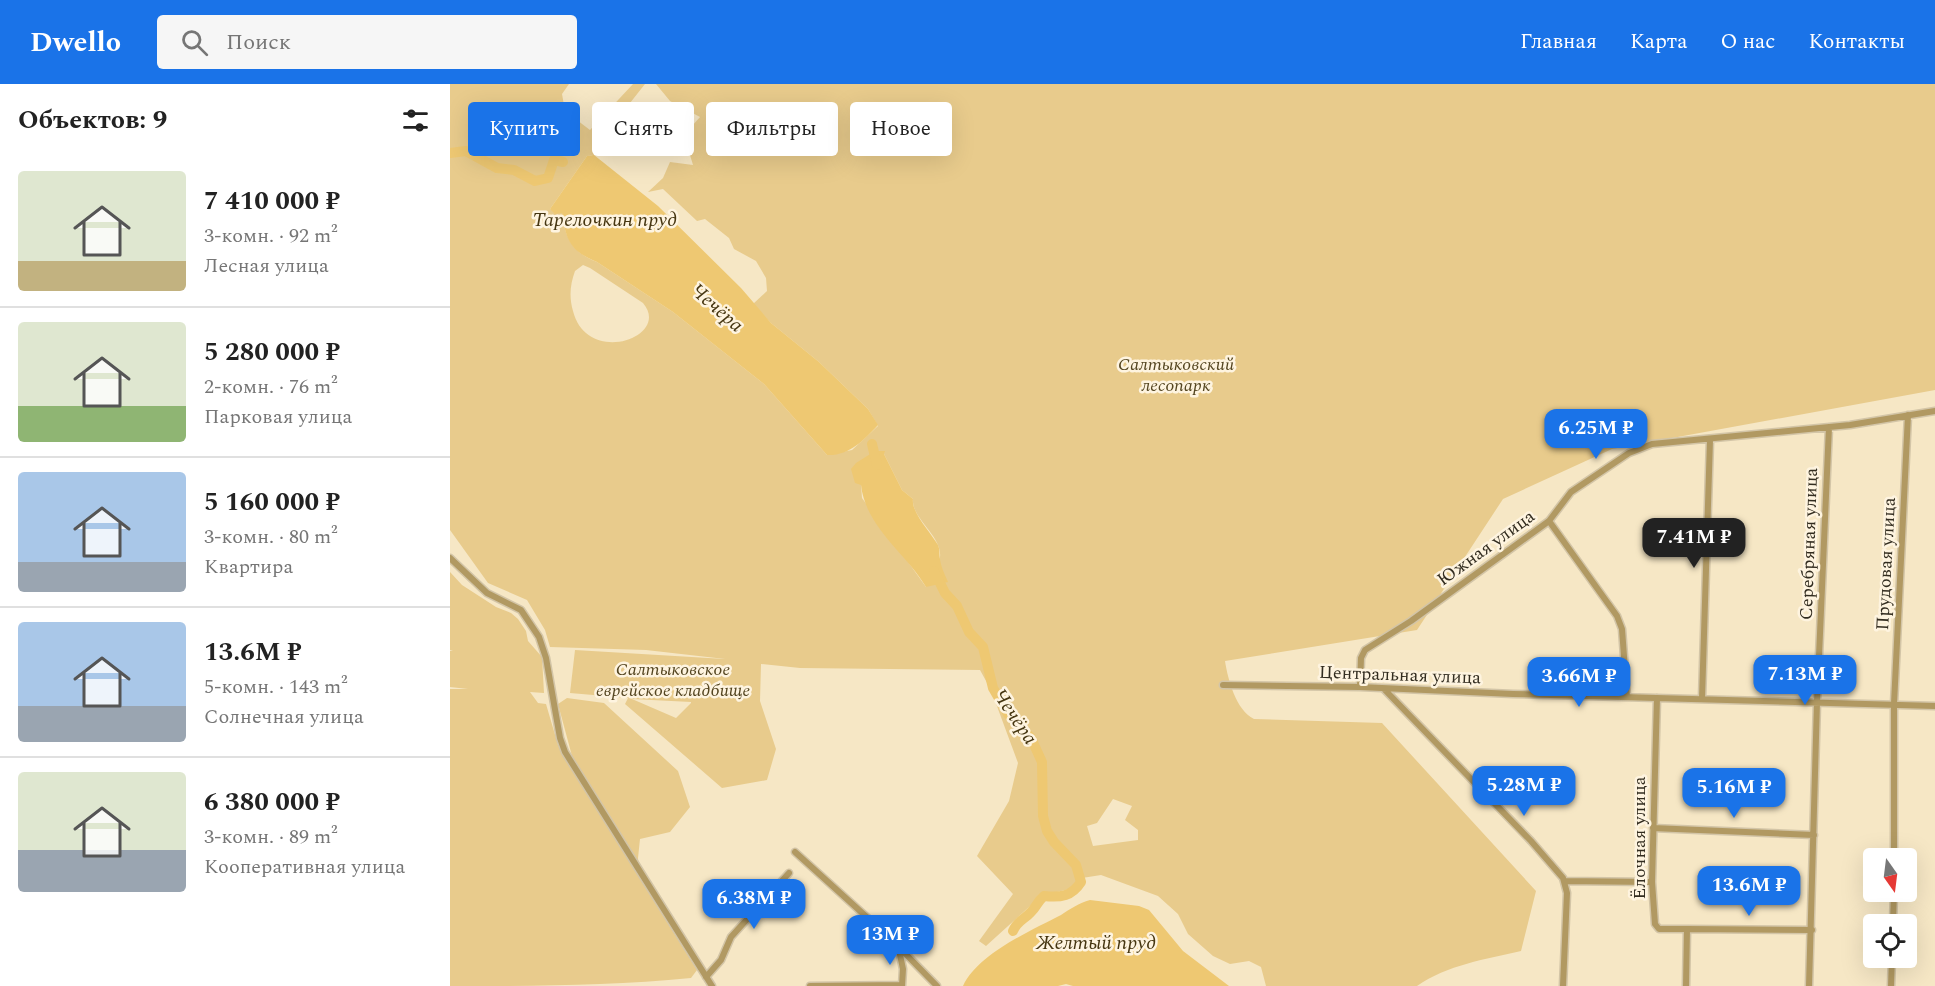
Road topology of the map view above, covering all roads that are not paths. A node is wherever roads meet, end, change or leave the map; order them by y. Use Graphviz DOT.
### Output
graph roads {
  1 [pos="1935,411"];
  2 [pos="1908,415"];
  3 [pos="1829,427"];
  4 [pos="1710,440"];
  5 [pos="1549,521"];
  6 [pos="450,558"];
  7 [pos="1223,685"];
  8 [pos="1360,687"];
  9 [pos="1384,689"];
  10 [pos="1627,697"];
  11 [pos="1657,698"];
  12 [pos="1702,699"];
  13 [pos="1817,702"];
  14 [pos="1894,704"];
  15 [pos="1935,706"];
  16 [pos="1653,828"];
  17 [pos="1815,835"];
  18 [pos="1894,848"];
  19 [pos="795,852"];
  20 [pos="789,873"];
  21 [pos="1564,881"];
  22 [pos="1652,882"];
  23 [pos="1687,929"];
  24 [pos="1812,930"];
  25 [pos="898,946"];
  26 [pos="1892,968"];
  27 [pos="706,977"];
  28 [pos="902,985"];
  29 [pos="712,986"];
  30 [pos="810,986"];
  31 [pos="937,986"];
  32 [pos="1563,986"];
  33 [pos="1686,986"];
  34 [pos="1809,986"];
  35 [pos="1891,986"];
  1 -- 2 [label="street, Южная улица"];
  2 -- 3 [label="street, Южная улица"];
  2 -- 14 [label="street, Прудовая улица"];
  3 -- 4 [label="street, Южная улица"];
  3 -- 13 [label="street, Серебряная улица"];
  4 -- 5 [label="street, Южная улица"];
  4 -- 12 [label="street"];
  5 -- 8 [label="street, Южная улица"];
  5 -- 10 [label="street"];
  6 -- 27 [label="street"];
  7 -- 8 [label="street, Центральная улица"];
  8 -- 9 [label="street, Центральная улица"];
  9 -- 10 [label="street, Центральная улица"];
  9 -- 21 [label="street"];
  10 -- 11 [label="street, Центральная улица"];
  11 -- 12 [label="street, Центральная улица"];
  11 -- 16 [label="street, Ёлочная улица"];
  12 -- 13 [label="street, Центральная улица"];
  13 -- 14 [label="street, Центральная улица"];
  13 -- 17 [label="street, Серебряная улица"];
  14 -- 15 [label="street, Центральная улица"];
  14 -- 18 [label="street, Прудовая улица"];
  16 -- 17 [label="street"];
  16 -- 22 [label="street, Ёлочная улица"];
  17 -- 24 [label="street, Серебряная улица"];
  19 -- 25 [label="street"];
  20 -- 27 [label="street"];
  21 -- 22 [label="street"];
  21 -- 32 [label="street"];
  22 -- 23 [label="street, Ёлочная улица"];
  23 -- 24 [label="street"];
  23 -- 33 [label="street"];
  24 -- 34 [label="street, Серебряная улица"];
  25 -- 28 [label="street"];
  25 -- 31 [label="street"];
  26 -- 35 [label="street"];
  27 -- 29 [label="street"];
  28 -- 30 [label="street"];
}
